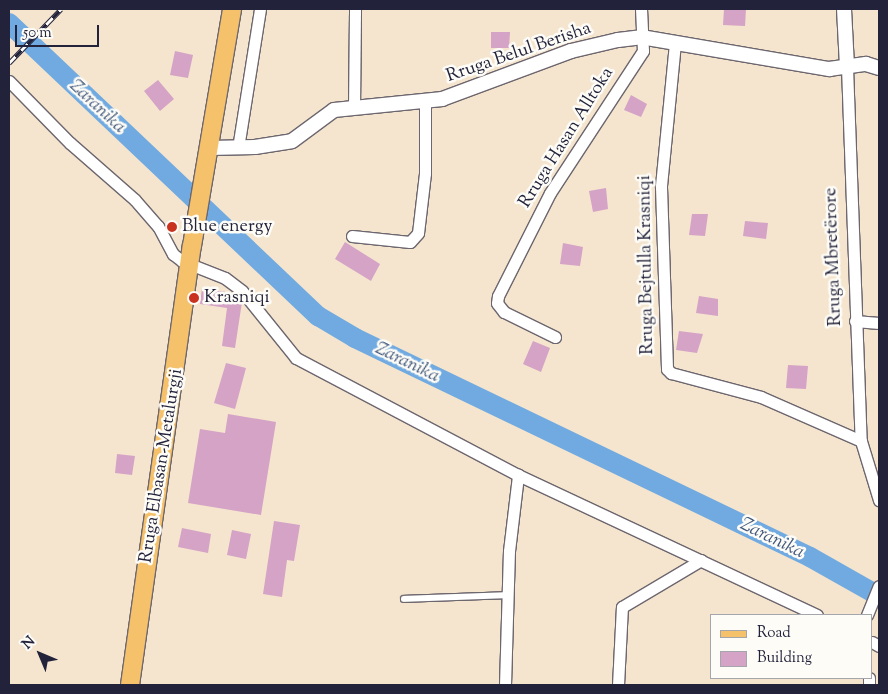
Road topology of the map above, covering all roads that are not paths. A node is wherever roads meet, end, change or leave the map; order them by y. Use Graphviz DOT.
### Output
graph roads {
  1 [pos="232,9"];
  2 [pos="260,9"];
  3 [pos="355,9"];
  4 [pos="641,9"];
  5 [pos="844,9"];
  6 [pos="641,37"];
  7 [pos="675,43"];
  8 [pos="847,67"];
  9 [pos="879,68"];
  10 [pos="9,81"];
  11 [pos="425,102"];
  12 [pos="354,108"];
  13 [pos="238,148"];
  14 [pos="207,156"];
  15 [pos="352,236"];
  16 [pos="190,264"];
  17 [pos="855,321"];
  18 [pos="879,324"];
  19 [pos="555,337"];
  20 [pos="862,441"];
  21 [pos="518,475"];
  22 [pos="879,500"];
  23 [pos="701,560"];
  24 [pos="879,586"];
  25 [pos="508,595"];
  26 [pos="404,599"];
  27 [pos="867,611"];
  28 [pos="815,614"];
  29 [pos="130,685"];
  30 [pos="505,685"];
  31 [pos="618,685"];
  1 -- 14 [label="main road"];
  2 -- 13 [label="street"];
  3 -- 12 [label="street"];
  4 -- 6 [label="street, Rruga Hasan Alltoka"];
  5 -- 8 [label="street, Rruga Mbretërore"];
  6 -- 7 [label="street, Rruga Belul Berisha"];
  6 -- 11 [label="street, Rruga Belul Berisha"];
  6 -- 19 [label="street, Rruga Hasan Alltoka"];
  7 -- 8 [label="street, Rruga Belul Berisha"];
  7 -- 20 [label="street, Rruga Bejtulla Krasniqi"];
  8 -- 9 [label="street, Rruga Belul Berisha"];
  8 -- 17 [label="street, Rruga Mbretërore"];
  10 -- 16 [label="street"];
  11 -- 12 [label="street, Rruga Belul Berisha"];
  11 -- 15 [label="street"];
  12 -- 13 [label="street, Rruga Belul Berisha"];
  13 -- 14 [label="street, Rruga Belul Berisha"];
  14 -- 16 [label="main road, Rruga Elbasan-Metalurgji"];
  16 -- 21 [label="street"];
  16 -- 29 [label="main road, Rruga Elbasan-Metalurgji"];
  17 -- 18 [label="street"];
  17 -- 20 [label="street, Rruga Mbretërore"];
  20 -- 22 [label="street, Rruga Mbretërore"];
  21 -- 23 [label="street"];
  21 -- 25 [label="street"];
  23 -- 28 [label="street"];
  23 -- 31 [label="street"];
  24 -- 27 [label="street"];
  25 -- 26 [label="lane"];
  25 -- 30 [label="street"];
}
